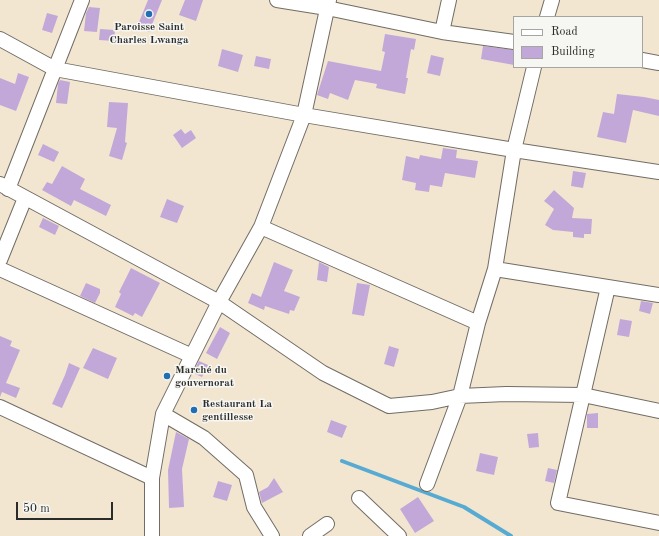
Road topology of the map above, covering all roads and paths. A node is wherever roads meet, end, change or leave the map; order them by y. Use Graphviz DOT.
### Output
graph roads {
  1 [pos="82,0"];
  2 [pos="277,0"];
  3 [pos="449,0"];
  4 [pos="552,0"];
  5 [pos="328,4"];
  6 [pos="547,16"];
  7 [pos="442,32"];
  8 [pos="0,40"];
  9 [pos="513,42"];
  10 [pos="659,59"];
  11 [pos="643,60"];
  12 [pos="659,63"];
  13 [pos="534,68"];
  14 [pos="55,69"];
  15 [pos="304,115"];
  16 [pos="514,150"];
  17 [pos="659,172"];
  18 [pos="4,187"];
  19 [pos="25,198"];
  20 [pos="261,227"];
  21 [pos="0,260"];
  22 [pos="0,269"];
  23 [pos="495,269"];
  24 [pos="608,286"];
  25 [pos="659,294"];
  26 [pos="219,302"];
  27 [pos="478,323"];
  28 [pos="192,356"];
  29 [pos="583,395"];
  30 [pos="460,396"];
  31 [pos="0,407"];
  32 [pos="659,411"];
  33 [pos="162,414"];
  34 [pos="152,478"];
  35 [pos="427,484"];
  36 [pos="359,498"];
  37 [pos="659,523"];
  38 [pos="327,524"];
  39 [pos="152,536"];
  40 [pos="272,536"];
  41 [pos="310,536"];
  42 [pos="399,536"];
  1 -- 14 [label="street"];
  2 -- 5 [label="street"];
  3 -- 7 [label="street"];
  4 -- 6 [label="street"];
  5 -- 7 [label="street"];
  5 -- 15 [label="street"];
  7 -- 9 [label="street"];
  8 -- 14 [label="street"];
  10 -- 12 [label="street"];
  11 -- 12 [label="street"];
  13 -- 16 [label="street"];
  14 -- 15 [label="street"];
  14 -- 18 [label="street"];
  15 -- 16 [label="street"];
  15 -- 20 [label="street"];
  16 -- 17 [label="street"];
  16 -- 23 [label="street"];
  18 -- 19 [label="street"];
  19 -- 21 [label="street"];
  19 -- 26 [label="street"];
  20 -- 26 [label="street"];
  20 -- 27 [label="street"];
  22 -- 28 [label="street"];
  23 -- 24 [label="street"];
  23 -- 27 [label="street"];
  24 -- 25 [label="street"];
  24 -- 29 [label="street"];
  26 -- 28 [label="street"];
  26 -- 30 [label="street"];
  27 -- 30 [label="street"];
  28 -- 33 [label="street"];
  29 -- 30 [label="street"];
  29 -- 32 [label="street"];
  29 -- 37 [label="street"];
  30 -- 35 [label="street"];
  31 -- 34 [label="street"];
  33 -- 34 [label="street"];
  33 -- 40 [label="street"];
  34 -- 39 [label="street"];
  36 -- 42 [label="street"];
  38 -- 41 [label="street"];
}
